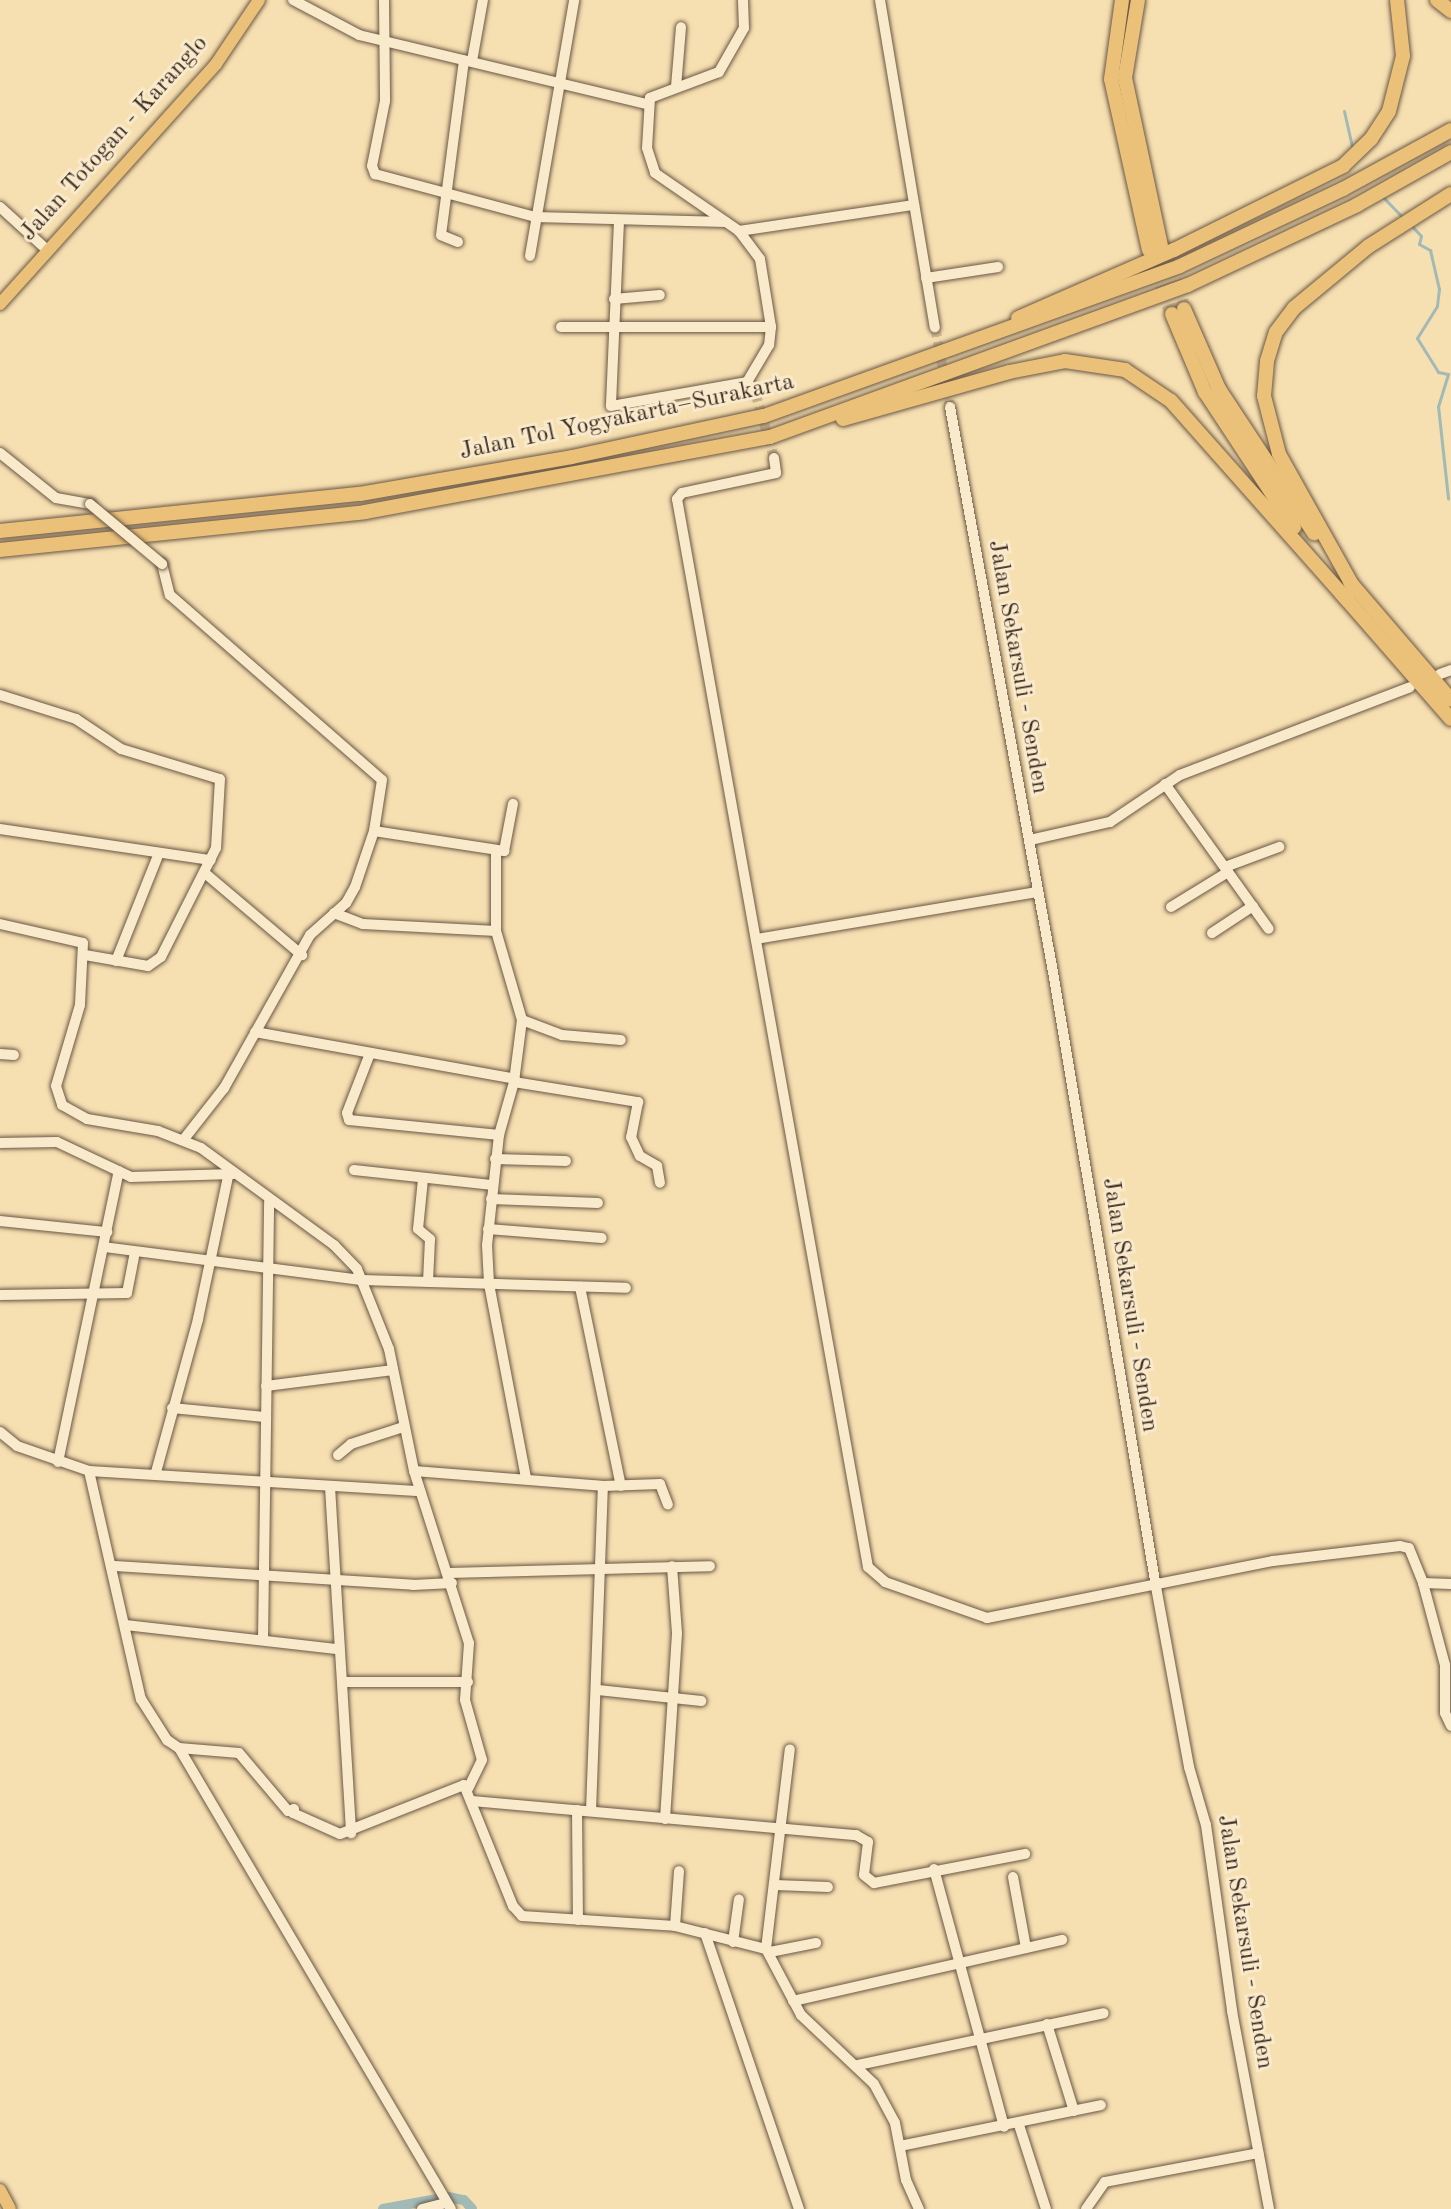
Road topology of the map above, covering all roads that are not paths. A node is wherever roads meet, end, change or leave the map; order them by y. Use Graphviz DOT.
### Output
graph roads {
  1 [pos="259,0"];
  2 [pos="293,0"];
  3 [pos="384,0"];
  4 [pos="483,0"];
  5 [pos="574,0"];
  6 [pos="743,0"];
  7 [pos="880,0"];
  8 [pos="1122,0"];
  9 [pos="1138,0"];
  10 [pos="1397,0"];
  11 [pos="1437,0"];
  12 [pos="1451,11"];
  13 [pos="681,27"];
  14 [pos="382,40"];
  15 [pos="468,61"];
  16 [pos="559,85"];
  17 [pos="676,87"];
  18 [pos="647,104"];
  19 [pos="1451,130"];
  20 [pos="1451,152"];
  21 [pos="1451,194"];
  22 [pos="449,197"];
  23 [pos="914,205"];
  24 [pos="0,207"];
  25 [pos="535,217"];
  26 [pos="619,221"];
  27 [pos="726,222"];
  28 [pos="739,231"];
  29 [pos="458,242"];
  30 [pos="46,249"];
  31 [pos="530,256"];
  32 [pos="998,267"];
  33 [pos="926,278"];
  34 [pos="660,295"];
  35 [pos="614,299"];
  36 [pos="0,304"];
  37 [pos="1178,311"];
  38 [pos="561,327"];
  39 [pos="771,327"];
  40 [pos="935,327"];
  41 [pos="612,329"];
  42 [pos="893,372"];
  43 [pos="747,382"];
  44 [pos="755,392"];
  45 [pos="950,407"];
  46 [pos="770,437"];
  47 [pos="0,453"];
  48 [pos="774,458"];
  49 [pos="0,531"];
  50 [pos="0,550"];
  51 [pos="1351,595"];
  52 [pos="1410,687"];
  53 [pos="0,695"];
  54 [pos="1451,700"];
  55 [pos="1451,719"];
  56 [pos="1165,784"];
  57 [pos="513,804"];
  58 [pos="0,829"];
  59 [pos="374,831"];
  60 [pos="1030,840"];
  61 [pos="1279,847"];
  62 [pos="496,851"];
  63 [pos="159,853"];
  64 [pos="211,860"];
  65 [pos="1227,870"];
  66 [pos="206,874"];
  67 [pos="1038,892"];
  68 [pos="1253,906"];
  69 [pos="1171,907"];
  70 [pos="334,913"];
  71 [pos="0,924"];
  72 [pos="1269,929"];
  73 [pos="496,931"];
  74 [pos="1212,933"];
  75 [pos="756,939"];
  76 [pos="85,955"];
  77 [pos="302,955"];
  78 [pos="116,961"];
  79 [pos="522,1020"];
  80 [pos="255,1032"];
  81 [pos="621,1040"];
  82 [pos="0,1054"];
  83 [pos="14,1055"];
  84 [pos="369,1056"];
  85 [pos="514,1081"];
  86 [pos="499,1135"];
  87 [pos="184,1139"];
  88 [pos="0,1143"];
  89 [pos="495,1159"];
  90 [pos="566,1161"];
  91 [pos="354,1170"];
  92 [pos="119,1171"];
  93 [pos="231,1175"];
  94 [pos="423,1179"];
  95 [pos="660,1183"];
  96 [pos="493,1185"];
  97 [pos="491,1199"];
  98 [pos="269,1202"];
  99 [pos="598,1203"];
  100 [pos="0,1221"];
  101 [pos="488,1229"];
  102 [pos="107,1232"];
  103 [pos="602,1238"];
  104 [pos="104,1247"];
  105 [pos="135,1252"];
  106 [pos="209,1264"];
  107 [pos="267,1270"];
  108 [pos="362,1280"];
  109 [pos="428,1282"];
  110 [pos="489,1284"];
  111 [pos="580,1287"];
  112 [pos="626,1288"];
  113 [pos="92,1293"];
  114 [pos="0,1295"];
  115 [pos="393,1370"];
  116 [pos="266,1386"];
  117 [pos="172,1408"];
  118 [pos="265,1417"];
  119 [pos="403,1427"];
  120 [pos="0,1432"];
  121 [pos="338,1455"];
  122 [pos="58,1462"];
  123 [pos="89,1471"];
  124 [pos="414,1471"];
  125 [pos="156,1472"];
  126 [pos="526,1478"];
  127 [pos="266,1483"];
  128 [pos="603,1486"];
  129 [pos="621,1486"];
  130 [pos="330,1487"];
  131 [pos="420,1491"];
  132 [pos="668,1505"];
  133 [pos="115,1566"];
  134 [pos="672,1566"];
  135 [pos="710,1566"];
  136 [pos="604,1568"];
  137 [pos="264,1575"];
  138 [pos="450,1578"];
  139 [pos="332,1580"];
  140 [pos="1423,1583"];
  141 [pos="1451,1584"];
  142 [pos="1156,1587"];
  143 [pos="126,1625"];
  144 [pos="263,1640"];
  145 [pos="338,1649"];
  146 [pos="342,1682"];
  147 [pos="468,1682"];
  148 [pos="598,1690"];
  149 [pos="673,1697"];
  150 [pos="701,1701"];
  151 [pos="1451,1726"];
  152 [pos="179,1748"];
  153 [pos="790,1749"];
  154 [pos="468,1789"];
  155 [pos="472,1801"];
  156 [pos="577,1810"];
  157 [pos="591,1811"];
  158 [pos="665,1819"];
  159 [pos="779,1830"];
  160 [pos="351,1833"];
  161 [pos="1025,1854"];
  162 [pos="934,1869"];
  163 [pos="679,1871"];
  164 [pos="1013,1877"];
  165 [pos="775,1885"];
  166 [pos="828,1887"];
  167 [pos="739,1899"];
  168 [pos="578,1920"];
  169 [pos="675,1926"];
  170 [pos="705,1933"];
  171 [pos="1062,1940"];
  172 [pos="733,1942"];
  173 [pos="816,1943"];
  174 [pos="1026,1948"];
  175 [pos="768,1951"];
  176 [pos="962,1964"];
  177 [pos="793,2001"];
  178 [pos="1104,2013"];
  179 [pos="1047,2024"];
  180 [pos="982,2036"];
  181 [pos="858,2065"];
  182 [pos="1101,2105"];
  183 [pos="1074,2111"];
  184 [pos="1019,2125"];
  185 [pos="1004,2127"];
  186 [pos="900,2146"];
  187 [pos="1258,2153"];
  188 [pos="0,2190"];
  189 [pos="449,2206"];
  190 [pos="10,2209"];
  191 [pos="422,2209"];
  192 [pos="799,2209"];
  193 [pos="919,2209"];
  194 [pos="1046,2209"];
  195 [pos="1086,2209"];
  196 [pos="1269,2209"];
  1 -- 30 [label="main road, Jalan Totogan - Karanglo"];
  2 -- 14 [label="street"];
  3 -- 14 [label="street"];
  4 -- 15 [label="street"];
  5 -- 16 [label="street"];
  6 -- 17 [label="street"];
  7 -- 23 [label="street"];
  8 -- 9 [label="highway"];
  10 -- 42 [label="highway"];
  11 -- 12 [label="highway"];
  13 -- 17 [label="street"];
  14 -- 15 [label="street"];
  14 -- 22 [label="street"];
  15 -- 16 [label="street"];
  15 -- 22 [label="street"];
  16 -- 18 [label="street"];
  16 -- 25 [label="street"];
  17 -- 18 [label="street"];
  18 -- 27 [label="street"];
  19 -- 42 [label="highway, Jalan Tol Yogyakarta–Surakarta"];
  20 -- 46 [label="highway, Jalan Tol Yogyakarta–Surakarta"];
  21 -- 51 [label="highway"];
  22 -- 25 [label="street"];
  22 -- 29 [label="street"];
  23 -- 28 [label="street"];
  23 -- 33 [label="street"];
  24 -- 30 [label="street"];
  25 -- 26 [label="street"];
  25 -- 31 [label="street"];
  26 -- 27 [label="street"];
  26 -- 35 [label="street"];
  27 -- 28 [label="street"];
  28 -- 39 [label="street"];
  30 -- 36 [label="main road, Jalan Totogan - Karanglo"];
  32 -- 33 [label="street"];
  33 -- 40 [label="street"];
  34 -- 35 [label="street"];
  35 -- 41 [label="street"];
  37 -- 51 [label="highway"];
  38 -- 41 [label="street"];
  39 -- 41 [label="street"];
  39 -- 43 [label="street"];
  41 -- 43 [label="street"];
  42 -- 49 [label="highway, Jalan Tol Yogyakarta–Surakarta"];
  43 -- 44 [label="street"];
  45 -- 60 [label="street, Jalan Sekarsuli - Senden"];
  46 -- 50 [label="highway, Jalan Tol Yogyakarta–Surakarta"];
  46 -- 51 [label="highway"];
  47 -- 59 [label="street, bridge"];
  48 -- 75 [label="street"];
  51 -- 54 [label="highway"];
  51 -- 55 [label="highway"];
  52 -- 56 [label="street"];
  53 -- 64 [label="street"];
  56 -- 60 [label="street"];
  56 -- 65 [label="street"];
  57 -- 62 [label="street"];
  58 -- 63 [label="street"];
  59 -- 62 [label="street"];
  59 -- 70 [label="street"];
  60 -- 67 [label="street, Jalan Sekarsuli - Senden"];
  61 -- 65 [label="street"];
  62 -- 73 [label="street"];
  63 -- 64 [label="street"];
  63 -- 78 [label="street"];
  64 -- 66 [label="street"];
  65 -- 68 [label="street"];
  65 -- 69 [label="street"];
  66 -- 77 [label="street"];
  66 -- 78 [label="street"];
  67 -- 75 [label="street"];
  67 -- 142 [label="street, Jalan Sekarsuli - Senden"];
  68 -- 72 [label="street"];
  68 -- 74 [label="street"];
  70 -- 73 [label="street"];
  70 -- 77 [label="street"];
  71 -- 76 [label="street"];
  73 -- 79 [label="street"];
  75 -- 142 [label="street"];
  76 -- 78 [label="street"];
  76 -- 87 [label="street"];
  77 -- 80 [label="street"];
  79 -- 81 [label="street"];
  79 -- 85 [label="street"];
  80 -- 84 [label="street"];
  80 -- 87 [label="street"];
  82 -- 83 [label="street"];
  84 -- 85 [label="street"];
  84 -- 86 [label="street"];
  85 -- 86 [label="street"];
  85 -- 95 [label="street"];
  86 -- 89 [label="street"];
  87 -- 93 [label="street"];
  88 -- 92 [label="street"];
  89 -- 90 [label="street"];
  89 -- 96 [label="street"];
  91 -- 94 [label="street"];
  92 -- 93 [label="street"];
  92 -- 102 [label="street"];
  93 -- 98 [label="street"];
  93 -- 106 [label="street"];
  94 -- 96 [label="street"];
  94 -- 109 [label="street"];
  96 -- 97 [label="street"];
  97 -- 99 [label="street"];
  97 -- 101 [label="street"];
  98 -- 107 [label="street"];
  98 -- 108 [label="street"];
  100 -- 102 [label="street"];
  101 -- 103 [label="street"];
  101 -- 110 [label="street"];
  102 -- 104 [label="street"];
  104 -- 105 [label="street"];
  104 -- 113 [label="street"];
  105 -- 106 [label="street"];
  105 -- 113 [label="street"];
  106 -- 107 [label="street"];
  106 -- 117 [label="street"];
  107 -- 108 [label="street"];
  107 -- 116 [label="street"];
  108 -- 109 [label="street"];
  108 -- 115 [label="street"];
  109 -- 110 [label="street"];
  110 -- 111 [label="street"];
  110 -- 126 [label="street"];
  111 -- 112 [label="street"];
  111 -- 129 [label="street"];
  113 -- 114 [label="street"];
  113 -- 122 [label="street"];
  115 -- 116 [label="street"];
  115 -- 119 [label="street"];
  116 -- 118 [label="street"];
  117 -- 118 [label="street"];
  117 -- 125 [label="street"];
  118 -- 127 [label="street"];
  119 -- 121 [label="street"];
  119 -- 124 [label="street"];
  120 -- 122 [label="street"];
  122 -- 123 [label="street"];
  123 -- 125 [label="street"];
  123 -- 133 [label="street"];
  124 -- 126 [label="street"];
  124 -- 131 [label="street"];
  125 -- 127 [label="street"];
  126 -- 128 [label="street"];
  127 -- 130 [label="street"];
  127 -- 137 [label="street"];
  128 -- 129 [label="street"];
  128 -- 136 [label="street"];
  129 -- 132 [label="street"];
  130 -- 131 [label="street"];
  130 -- 139 [label="street"];
  131 -- 138 [label="street"];
  133 -- 137 [label="street"];
  133 -- 143 [label="street"];
  134 -- 135 [label="street"];
  134 -- 136 [label="street"];
  134 -- 149 [label="street"];
  136 -- 138 [label="street"];
  136 -- 148 [label="street"];
  137 -- 139 [label="street"];
  137 -- 144 [label="street"];
  138 -- 139 [label="street"];
  138 -- 147 [label="street"];
  139 -- 145 [label="street"];
  140 -- 141 [label="street"];
  140 -- 142 [label="street"];
  140 -- 151 [label="street"];
  142 -- 187 [label="street, Jalan Sekarsuli - Senden"];
  143 -- 144 [label="street"];
  143 -- 152 [label="street"];
  144 -- 145 [label="street"];
  145 -- 146 [label="street"];
  146 -- 147 [label="street"];
  146 -- 160 [label="street"];
  147 -- 154 [label="street"];
  148 -- 149 [label="street"];
  148 -- 157 [label="street"];
  149 -- 150 [label="street"];
  149 -- 158 [label="street"];
  152 -- 160 [label="street"];
  152 -- 189 [label="street"];
  153 -- 159 [label="street"];
  154 -- 155 [label="street"];
  154 -- 160 [label="street"];
  155 -- 156 [label="street"];
  155 -- 168 [label="street"];
  156 -- 157 [label="street"];
  156 -- 168 [label="street"];
  157 -- 158 [label="street"];
  158 -- 159 [label="street"];
  159 -- 162 [label="street"];
  159 -- 165 [label="street"];
  161 -- 162 [label="street"];
  162 -- 176 [label="street"];
  163 -- 169 [label="street"];
  164 -- 174 [label="street"];
  165 -- 166 [label="street"];
  165 -- 175 [label="street"];
  167 -- 172 [label="street"];
  168 -- 169 [label="street"];
  169 -- 170 [label="street"];
  170 -- 172 [label="street"];
  170 -- 192 [label="street"];
  171 -- 174 [label="street"];
  172 -- 175 [label="street"];
  173 -- 175 [label="street"];
  174 -- 176 [label="street"];
  175 -- 177 [label="street"];
  176 -- 177 [label="street"];
  176 -- 180 [label="street"];
  177 -- 181 [label="street"];
  178 -- 179 [label="street"];
  179 -- 180 [label="street"];
  179 -- 183 [label="street"];
  180 -- 181 [label="street"];
  180 -- 185 [label="street"];
  181 -- 186 [label="street"];
  182 -- 183 [label="street"];
  183 -- 184 [label="street"];
  184 -- 185 [label="street"];
  184 -- 194 [label="street"];
  185 -- 186 [label="street"];
  186 -- 193 [label="street"];
  187 -- 195 [label="street"];
  187 -- 196 [label="street, Jalan Sekarsuli - Senden"];
  188 -- 190 [label="main road"];
  189 -- 191 [label="street"];
}
